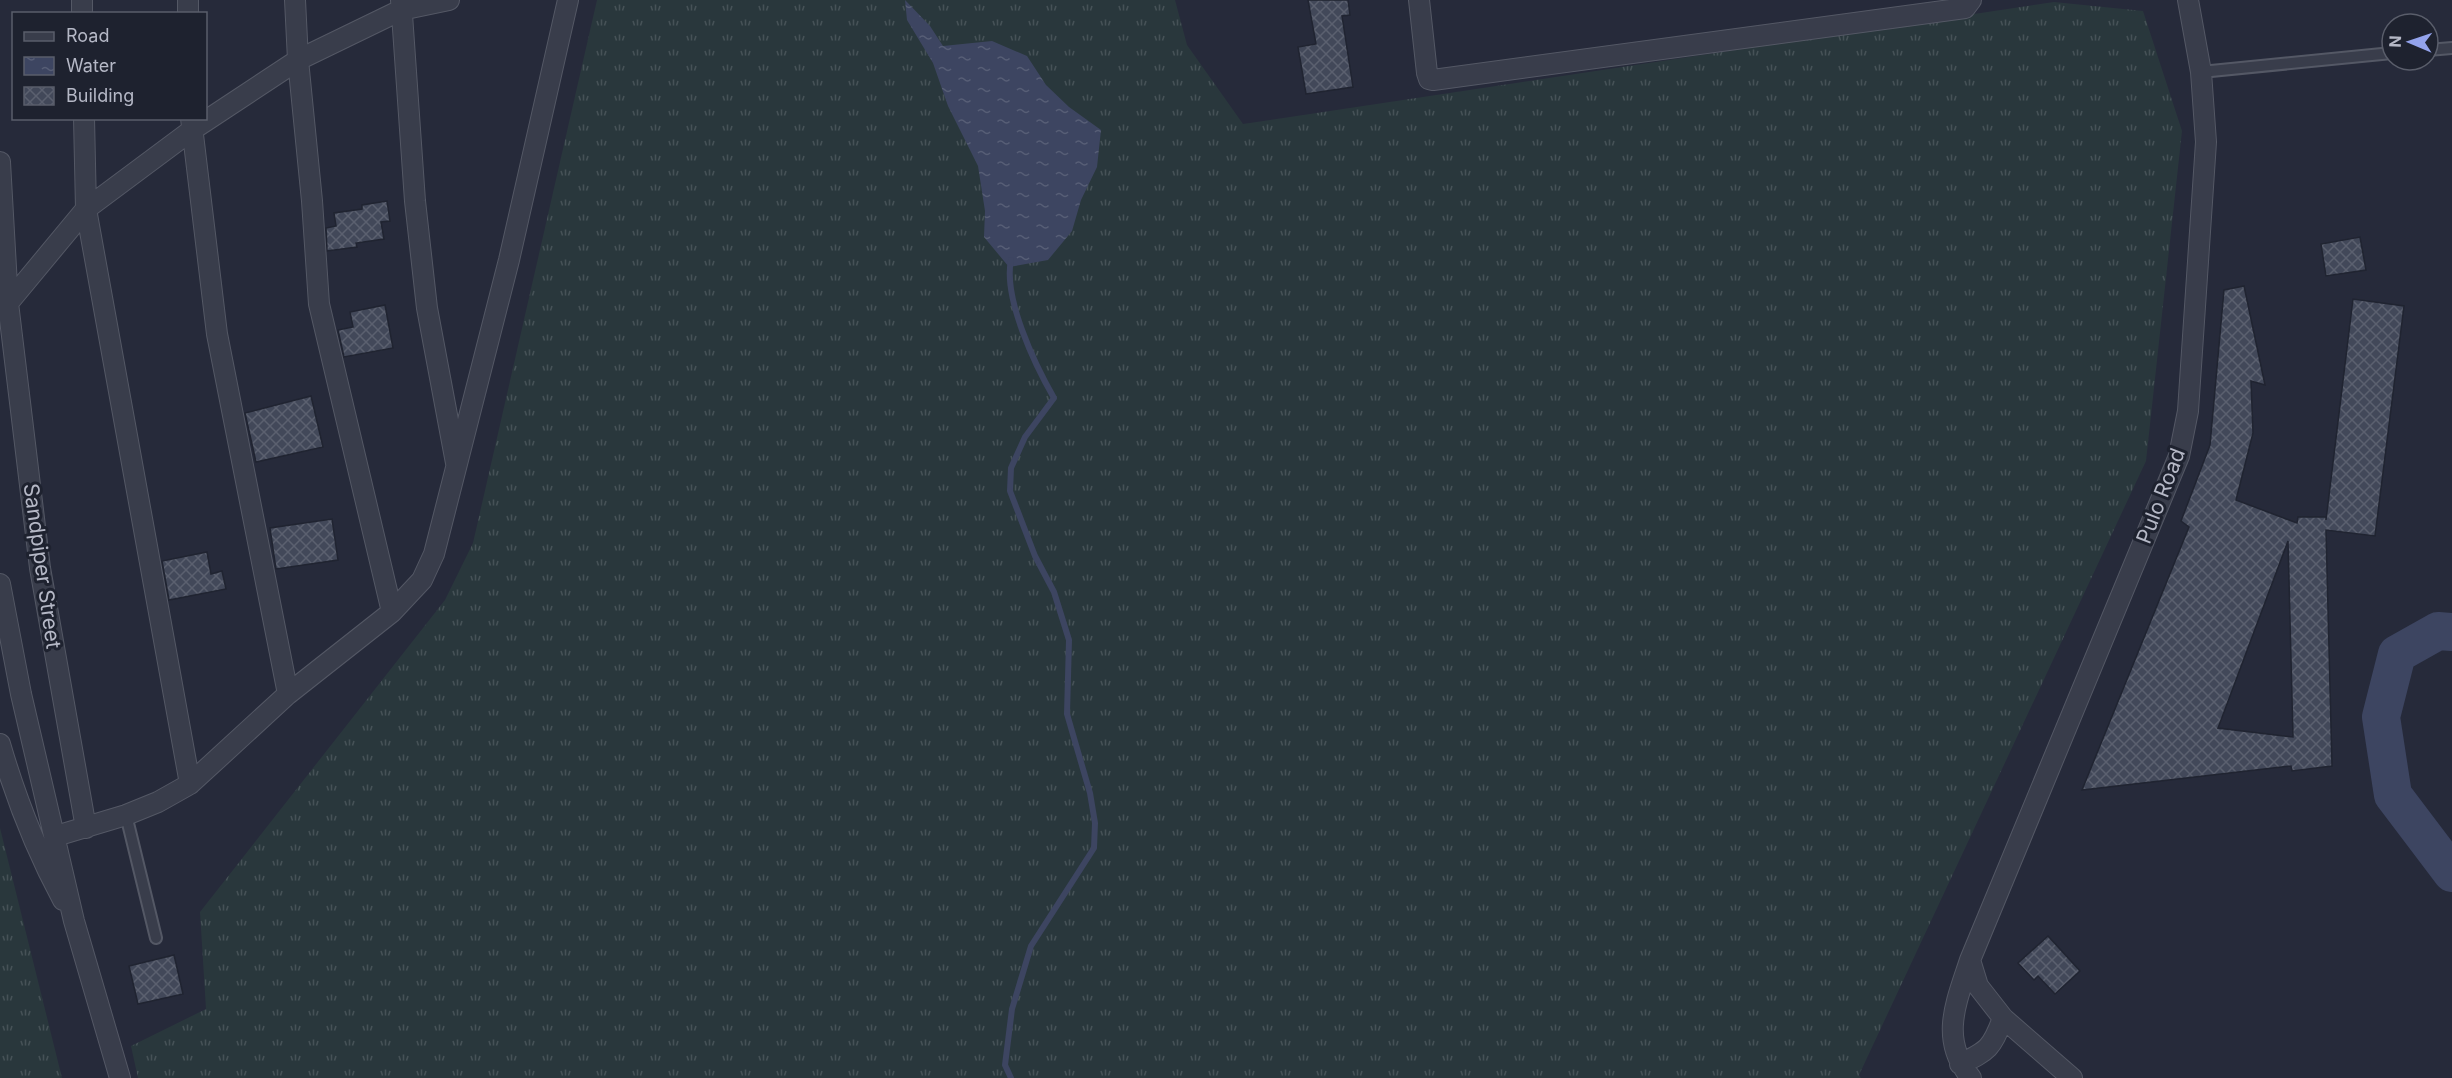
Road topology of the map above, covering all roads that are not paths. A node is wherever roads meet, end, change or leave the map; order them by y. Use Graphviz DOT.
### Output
graph roads {
  1 [pos="296,0"];
  2 [pos="449,0"];
  3 [pos="568,0"];
  4 [pos="1419,0"];
  5 [pos="1971,0"];
  6 [pos="2188,0"];
  7 [pos="401,5"];
  8 [pos="2380,54"];
  9 [pos="298,60"];
  10 [pos="2200,72"];
  11 [pos="207,115"];
  12 [pos="84,120"];
  13 [pos="192,124"];
  14 [pos="0,162"];
  15 [pos="86,209"];
  16 [pos="8,303"];
  17 [pos="457,468"];
  18 [pos="0,584"];
  19 [pos="392,612"];
  20 [pos="288,694"];
  21 [pos="0,744"];
  22 [pos="190,784"];
  23 [pos="126,815"];
  24 [pos="86,828"];
  25 [pos="56,836"];
  26 [pos="74,921"];
  27 [pos="156,938"];
  28 [pos="1970,960"];
  29 [pos="2003,1018"];
  30 [pos="1966,1071"];
  31 [pos="120,1078"];
  32 [pos="2072,1078"];
  1 -- 9 [label="street"];
  2 -- 7 [label="street"];
  3 -- 17 [label="street"];
  4 -- 5 [label="street"];
  6 -- 10 [label="street, Pulo Road"];
  7 -- 9 [label="street"];
  7 -- 17 [label="street"];
  8 -- 10 [label="lane"];
  9 -- 11 [label="street"];
  9 -- 19 [label="street"];
  10 -- 28 [label="street, Pulo Road"];
  12 -- 15 [label="street"];
  13 -- 15 [label="street"];
  13 -- 20 [label="street"];
  14 -- 16 [label="street, Sandpiper Street"];
  15 -- 16 [label="street"];
  15 -- 22 [label="street"];
  16 -- 24 [label="street, Sandpiper Street"];
  17 -- 19 [label="street"];
  18 -- 25 [label="street"];
  19 -- 20 [label="street"];
  20 -- 22 [label="street"];
  21 -- 26 [label="street"];
  22 -- 23 [label="street"];
  23 -- 24 [label="street"];
  23 -- 27 [label="lane"];
  24 -- 25 [label="street"];
  25 -- 26 [label="street"];
  26 -- 31 [label="street"];
  28 -- 29 [label="street"];
  28 -- 30 [label="street, Pulo Road"];
  29 -- 30 [label="street"];
  29 -- 32 [label="street"];
}
